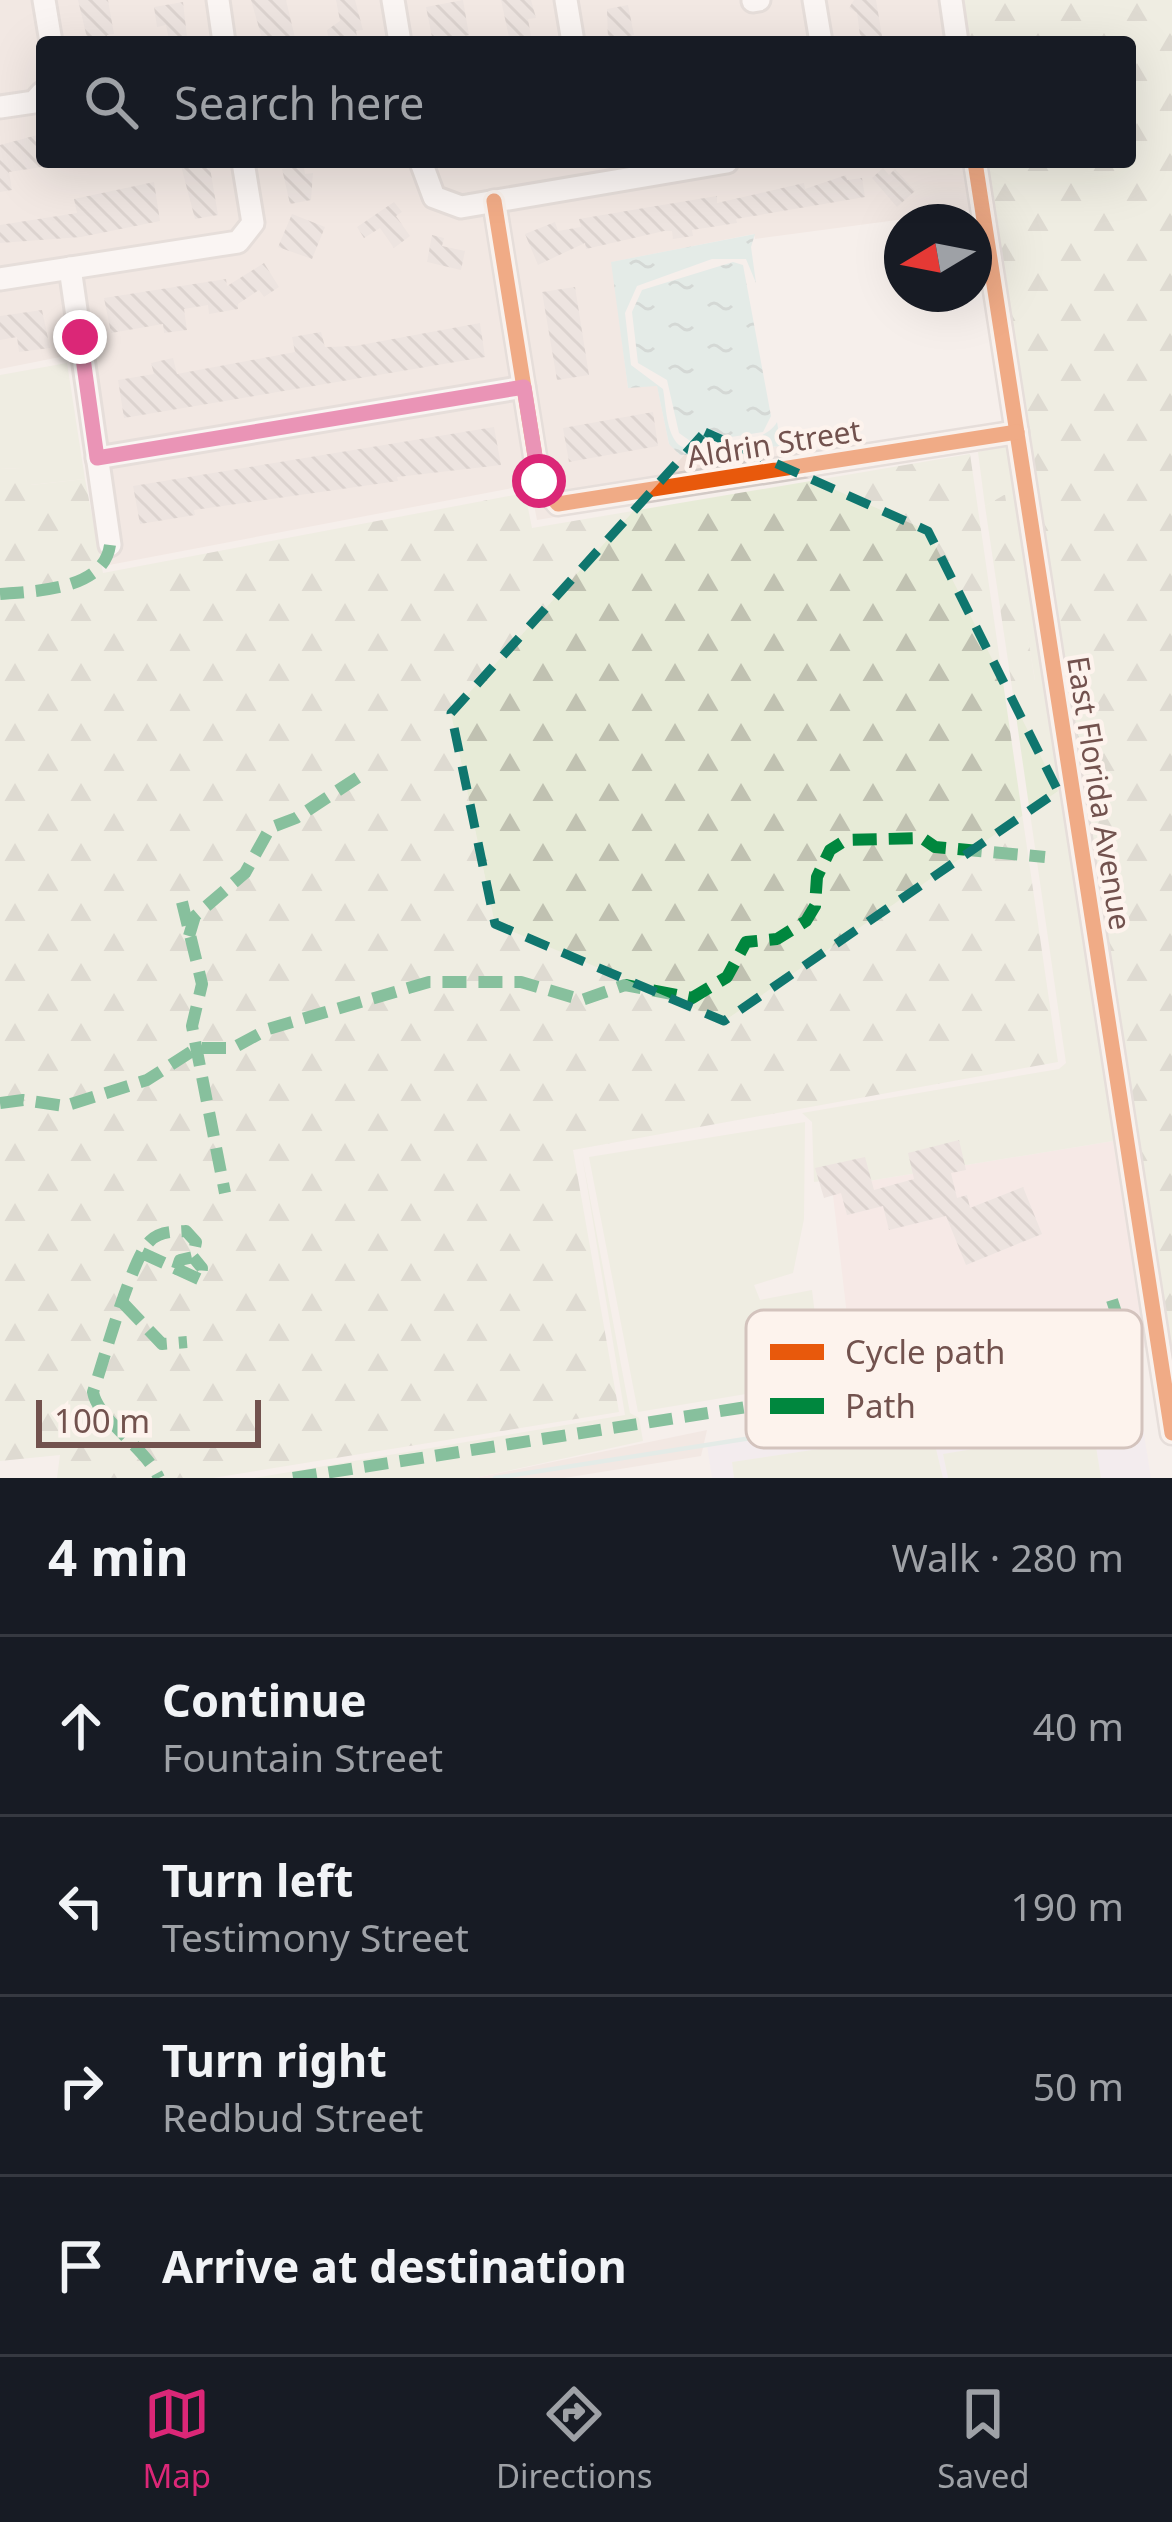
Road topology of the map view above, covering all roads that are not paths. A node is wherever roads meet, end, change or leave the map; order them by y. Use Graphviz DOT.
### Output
graph roads {
  1 [pos="44,0"];
  2 [pos="218,0"];
  3 [pos="393,0"];
  4 [pos="566,0"];
  5 [pos="814,0"];
  6 [pos="951,0"];
  7 [pos="50,36"];
  8 [pos="223,36"];
  9 [pos="399,36"];
  10 [pos="572,36"];
  11 [pos="820,36"];
  12 [pos="956,36"];
  13 [pos="36,98"];
  14 [pos="0,107"];
  15 [pos="244,168"];
  16 [pos="423,168"];
  17 [pos="656,168"];
  18 [pos="976,168"];
  19 [pos="597,173"];
  20 [pos="494,201"];
  21 [pos="70,268"];
  22 [pos="0,279"];
  23 [pos="524,387"];
  24 [pos="1017,432"];
  25 [pos="97,458"];
  26 [pos="110,544"];
  27 [pos="1172,1433"];
  1 -- 7 [label="street"];
  2 -- 8 [label="street"];
  3 -- 9 [label="street"];
  4 -- 10 [label="street"];
  5 -- 11 [label="street"];
  6 -- 12 [label="street"];
  13 -- 14 [label="street"];
  15 -- 21 [label="street"];
  16 -- 20 [label="street"];
  17 -- 19 [label="street"];
  18 -- 24 [label="street, East Florida Avenue"];
  19 -- 20 [label="street"];
  20 -- 23 [label="street"];
  21 -- 22 [label="street"];
  21 -- 25 [label="street"];
  23 -- 24 [label="street, Aldrin Street"];
  23 -- 25 [label="street"];
  24 -- 27 [label="street, East Florida Avenue"];
  25 -- 26 [label="street"];
}
